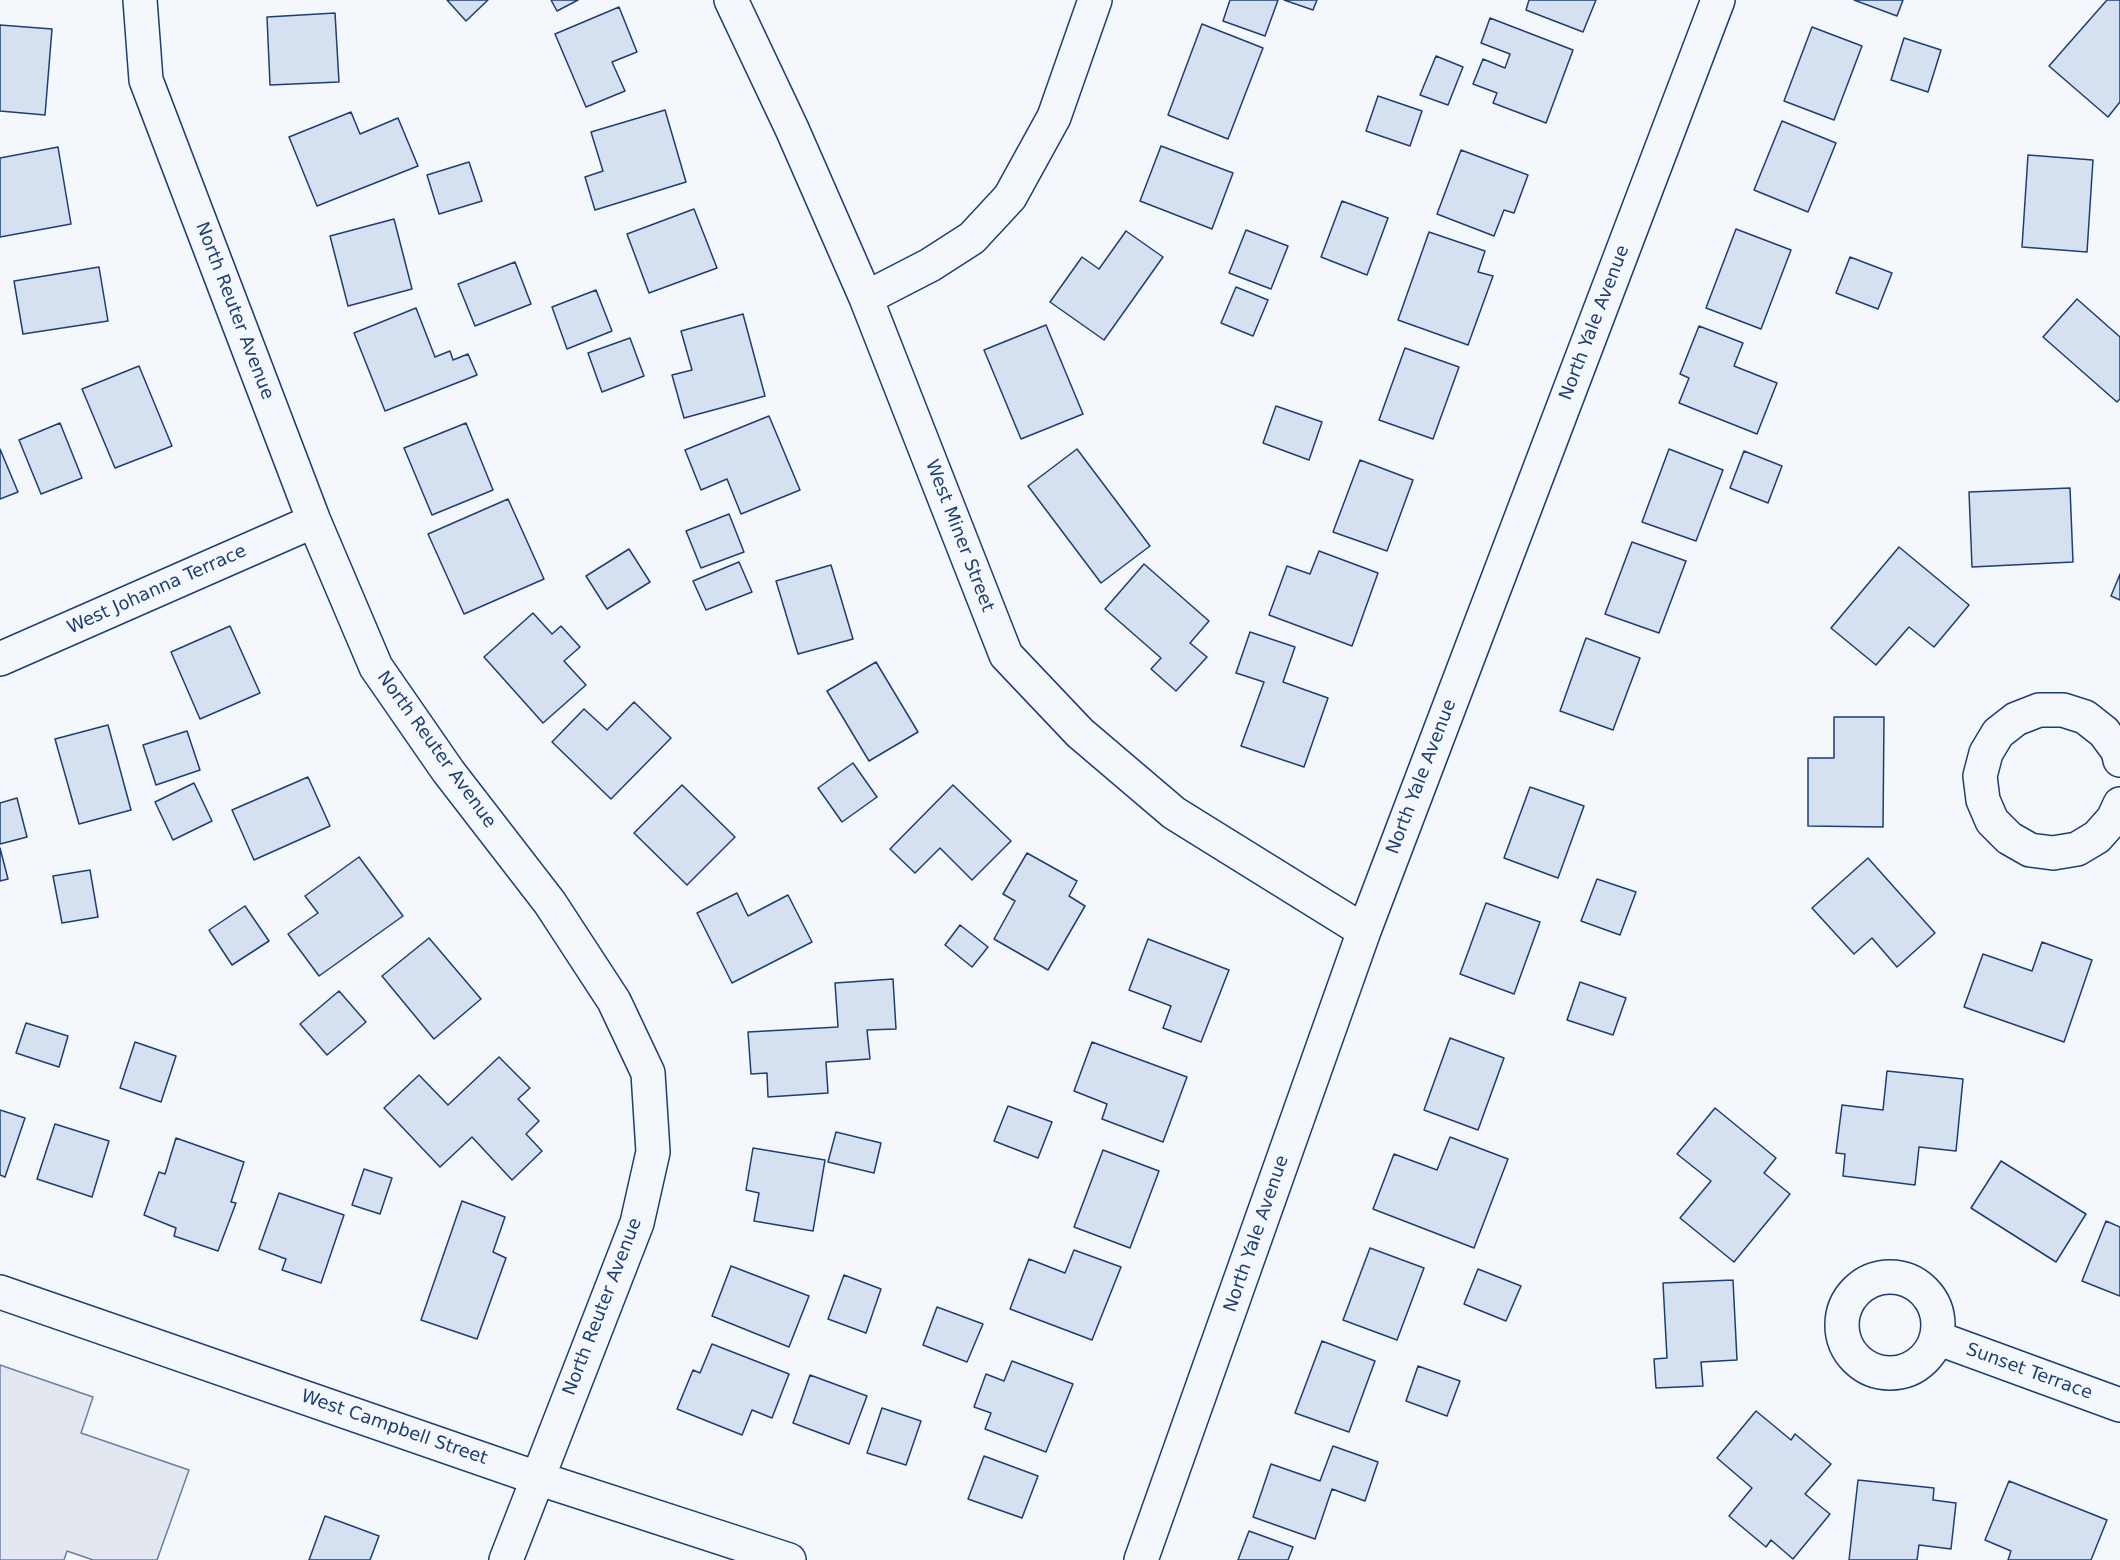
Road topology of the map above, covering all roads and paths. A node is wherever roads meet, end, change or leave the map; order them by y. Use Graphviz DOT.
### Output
graph roads {
  1 [pos="140,0"];
  2 [pos="731,0"];
  3 [pos="1095,0"];
  4 [pos="1718,0"];
  5 [pos="866,298"];
  6 [pos="314,521"];
  7 [pos="0,659"];
  8 [pos="2120,760"];
  9 [pos="2120,804"];
  10 [pos="1364,932"];
  11 [pos="0,1292"];
  12 [pos="1937,1338"];
  13 [pos="2120,1405"];
  14 [pos="537,1478"];
  15 [pos="506,1560"];
  16 [pos="789,1560"];
  17 [pos="1142,1560"];
  1 -- 6 [label="street, North Reuter Avenue"];
  2 -- 5 [label="street, West Miner Street"];
  3 -- 5 [label="street"];
  4 -- 10 [label="street, North Yale Avenue"];
  5 -- 10 [label="street, West Miner Street"];
  6 -- 7 [label="street, West Johanna Terrace"];
  6 -- 14 [label="street, North Reuter Avenue"];
  8 -- 9 [label="street"];
  10 -- 17 [label="street, North Yale Avenue"];
  11 -- 14 [label="street, West Campbell Street"];
  12 -- 13 [label="street, Sunset Terrace"];
  14 -- 15 [label="street, North Reuter Avenue"];
  14 -- 16 [label="street, West Campbell Street"];
}
